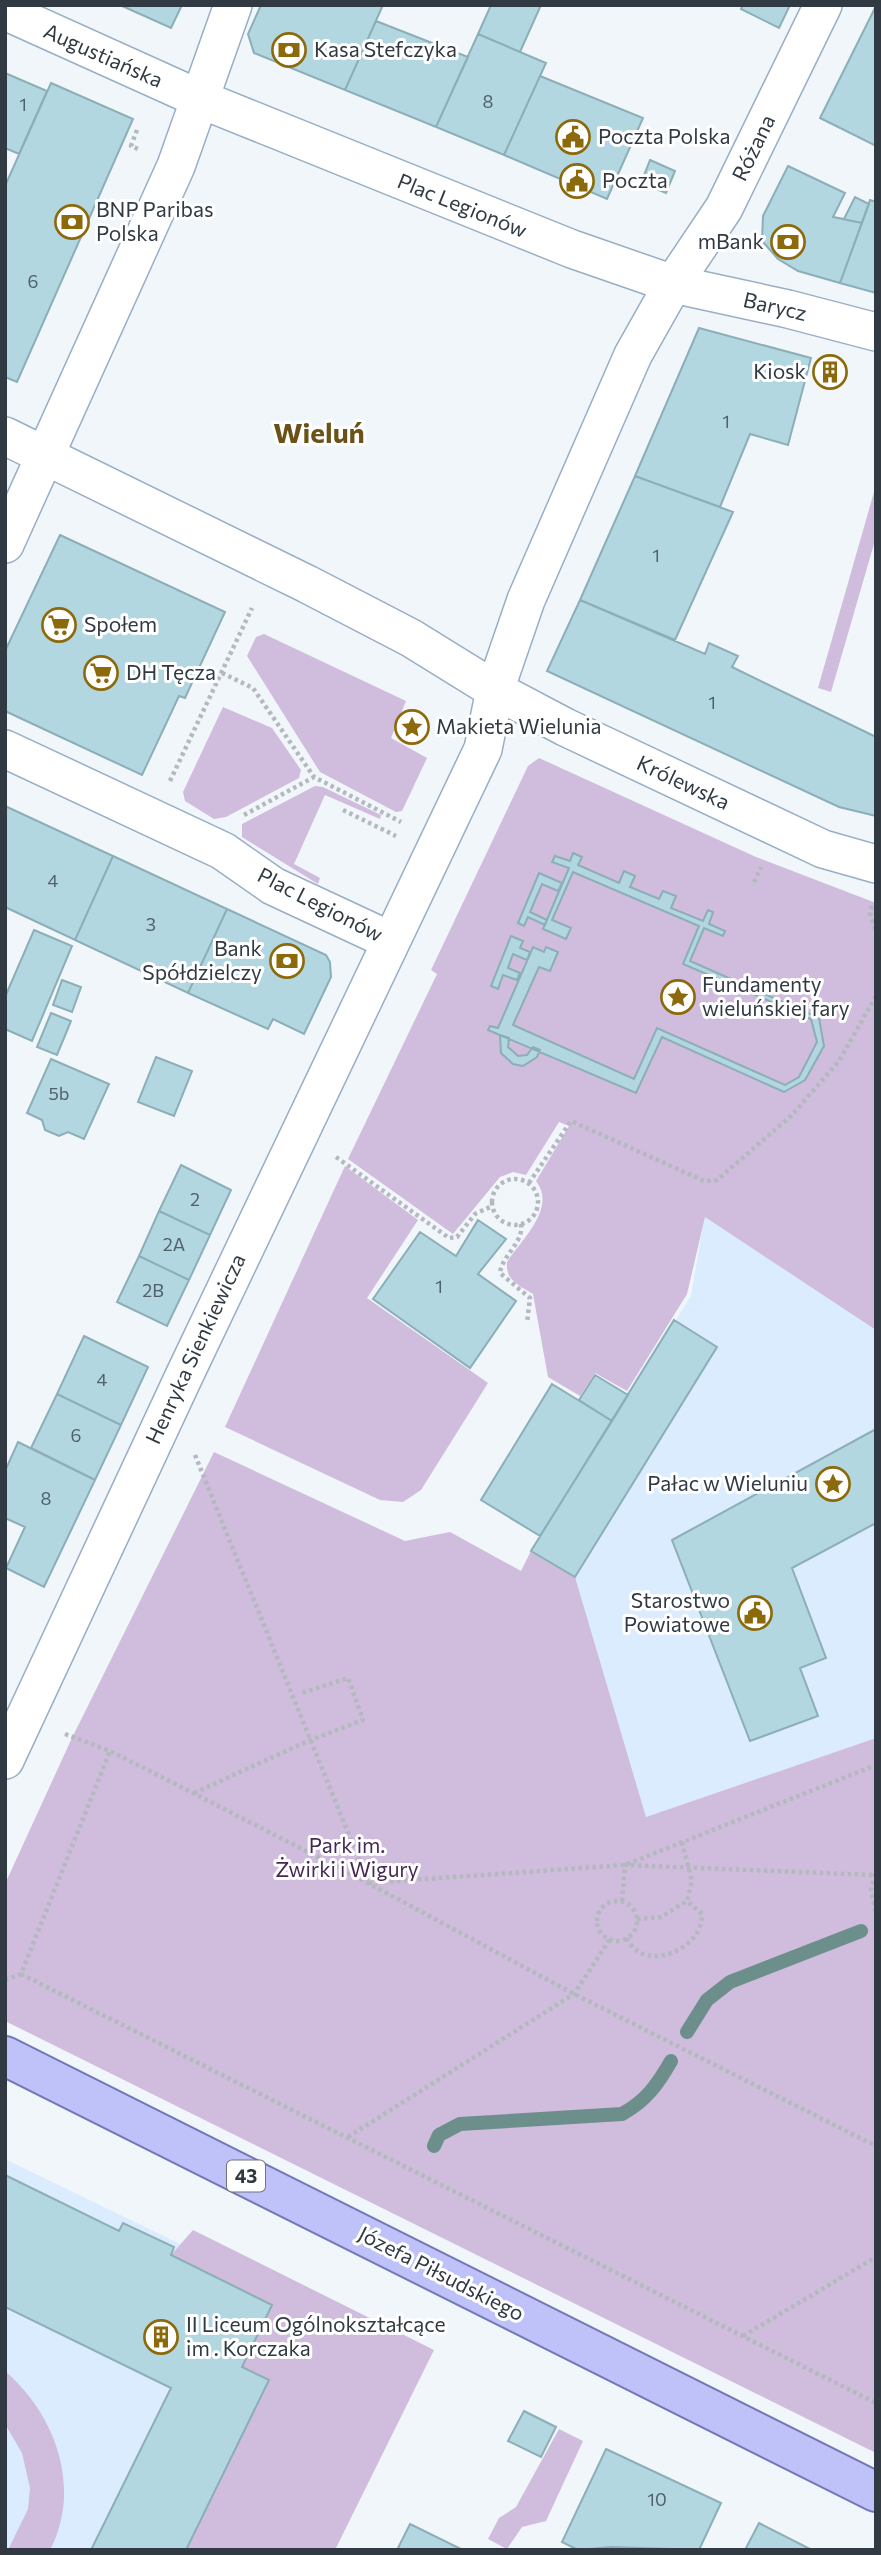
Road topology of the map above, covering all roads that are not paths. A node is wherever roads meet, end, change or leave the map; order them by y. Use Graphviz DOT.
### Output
graph roads {
  1 [pos="233,5"];
  2 [pos="823,5"];
  3 [pos="5,11"];
  4 [pos="200,99"];
  5 [pos="673,284"];
  6 [pos="876,332"];
  7 [pos="5,436"];
  8 [pos="46,454"];
  9 [pos="5,544"];
  10 [pos="495,690"];
  11 [pos="5,749"];
  12 [pos="876,864"];
  13 [pos="391,941"];
  14 [pos="14,1721"];
  15 [pos="5,1760"];
  16 [pos="5,2056"];
  17 [pos="876,2492"];
  1 -- 4 [label="street"];
  2 -- 5 [label="street, Różana"];
  3 -- 4 [label="street, Augustiańska"];
  4 -- 5 [label="street, Plac Legionów"];
  4 -- 8 [label="street"];
  5 -- 6 [label="street, Barycz"];
  5 -- 10 [label="street, Plac Legionów"];
  7 -- 8 [label="street"];
  8 -- 9 [label="street"];
  8 -- 10 [label="street"];
  10 -- 12 [label="street, Królewska"];
  10 -- 13 [label="street, Plac Legionów"];
  11 -- 13 [label="street, Plac Legionów"];
  13 -- 14 [label="street, Henryka Sienkiewicza"];
  14 -- 15 [label="street, Henryka Sienkiewicza"];
  16 -- 17 [label="main road, Józefa Piłsudskiego / 43"];
}
